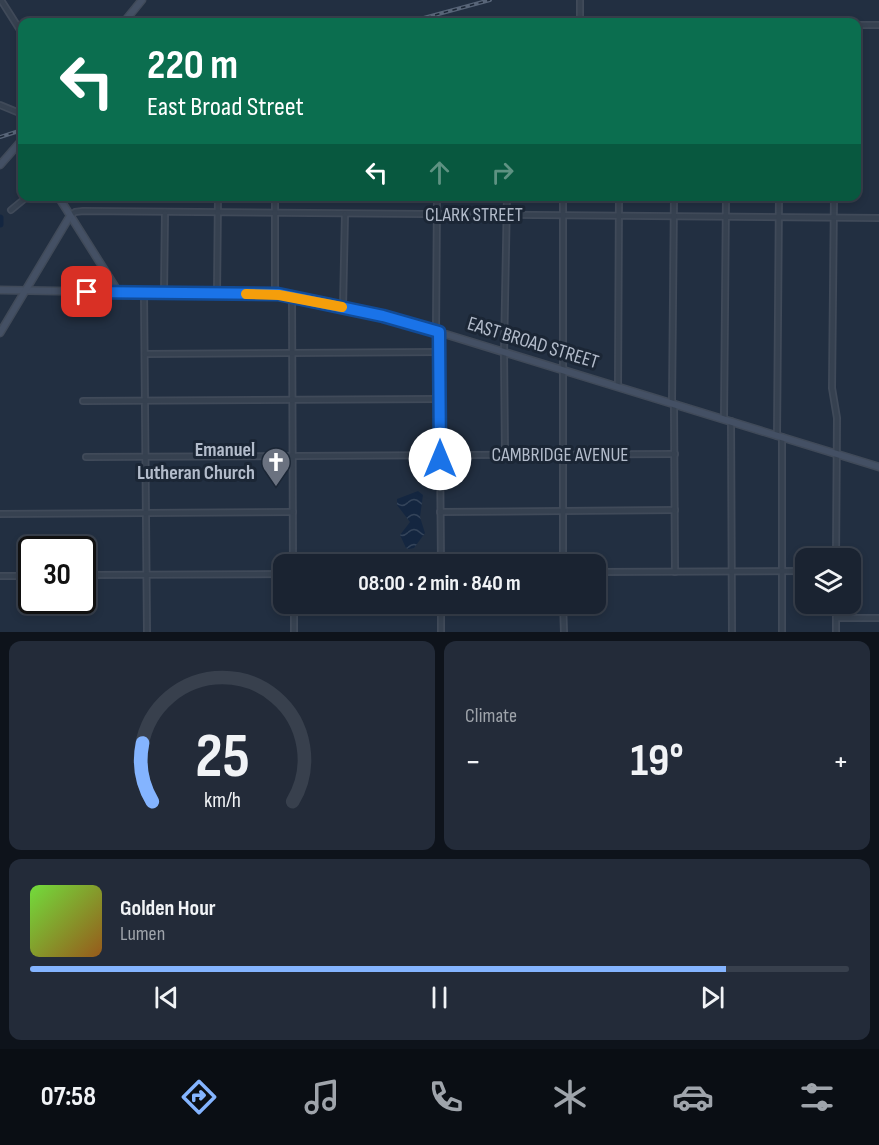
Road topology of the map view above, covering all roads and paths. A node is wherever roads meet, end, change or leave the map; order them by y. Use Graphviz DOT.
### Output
graph roads {
  1 [pos="1,0"];
  2 [pos="142,0"];
  3 [pos="580,0"];
  4 [pos="127,18"];
  5 [pos="580,18"];
  6 [pos="861,25"];
  7 [pos="879,25"];
  8 [pos="18,27"];
  9 [pos="0,105"];
  10 [pos="18,112"];
  11 [pos="18,145"];
  12 [pos="0,165"];
  13 [pos="22,201"];
  14 [pos="61,201"];
  15 [pos="218,201"];
  16 [pos="274,201"];
  17 [pos="437,201"];
  18 [pos="507,201"];
  19 [pos="563,201"];
  20 [pos="620,201"];
  21 [pos="674,201"];
  22 [pos="726,201"];
  23 [pos="779,201"];
  24 [pos="834,201"];
  25 [pos="11,210"];
  26 [pos="165,212"];
  27 [pos="218,213"];
  28 [pos="274,213"];
  29 [pos="345,214"];
  30 [pos="437,215"];
  31 [pos="507,215"];
  32 [pos="70,216"];
  33 [pos="563,216"];
  34 [pos="619,216"];
  35 [pos="674,216"];
  36 [pos="726,217"];
  37 [pos="779,217"];
  38 [pos="834,218"];
  39 [pos="879,218"];
  40 [pos="0,290"];
  41 [pos="25,291"];
  42 [pos="118,293"];
  43 [pos="144,294"];
  44 [pos="164,294"];
  45 [pos="217,294"];
  46 [pos="274,294"];
  47 [pos="292,297"];
  48 [pos="343,308"];
  49 [pos="437,332"];
  50 [pos="0,333"];
  51 [pos="439,352"];
  52 [pos="504,352"];
  53 [pos="292,353"];
  54 [pos="145,354"];
  55 [pos="562,370"];
  56 [pos="618,387"];
  57 [pos="439,399"];
  58 [pos="292,400"];
  59 [pos="83,401"];
  60 [pos="146,401"];
  61 [pos="673,404"];
  62 [pos="728,420"];
  63 [pos="779,436"];
  64 [pos="836,453"];
  65 [pos="675,454"];
  66 [pos="440,455"];
  67 [pos="505,455"];
  68 [pos="562,455"];
  69 [pos="293,456"];
  70 [pos="86,457"];
  71 [pos="146,457"];
  72 [pos="879,467"];
  73 [pos="675,510"];
  74 [pos="563,511"];
  75 [pos="293,512"];
  76 [pos="440,512"];
  77 [pos="146,513"];
  78 [pos="0,514"];
  79 [pos="836,548"];
  80 [pos="293,554"];
  81 [pos="441,554"];
  82 [pos="563,554"];
  83 [pos="731,571"];
  84 [pos="782,571"];
  85 [pos="795,571"];
  86 [pos="606,572"];
  87 [pos="675,572"];
  88 [pos="273,574"];
  89 [pos="96,575"];
  90 [pos="146,575"];
  91 [pos="0,576"];
  92 [pos="18,576"];
  93 [pos="294,614"];
  94 [pos="441,614"];
  95 [pos="563,614"];
  96 [pos="836,614"];
  97 [pos="836,618"];
  98 [pos="879,618"];
  99 [pos="147,632"];
  100 [pos="294,632"];
  101 [pos="441,632"];
  102 [pos="564,632"];
  103 [pos="732,632"];
  104 [pos="782,632"];
  105 [pos="836,632"];
  1 -- 8 [label="street"];
  2 -- 4 [label="street"];
  3 -- 5 [label="street"];
  6 -- 7 [label="street"];
  9 -- 10 [label="street"];
  11 -- 12 [label="street"];
  13 -- 25 [label="street"];
  14 -- 32 [label="street"];
  15 -- 27 [label="street"];
  16 -- 28 [label="street"];
  17 -- 30 [label="street"];
  18 -- 31 [label="street"];
  19 -- 33 [label="street"];
  20 -- 34 [label="street"];
  21 -- 35 [label="street"];
  22 -- 36 [label="street"];
  23 -- 37 [label="street"];
  24 -- 38 [label="street"];
  26 -- 27 [label="street, CLARK STREET"];
  26 -- 32 [label="street, CLARK STREET"];
  26 -- 44 [label="street"];
  27 -- 28 [label="street, CLARK STREET"];
  27 -- 45 [label="street"];
  28 -- 29 [label="street, CLARK STREET"];
  28 -- 46 [label="street"];
  29 -- 30 [label="street, CLARK STREET"];
  29 -- 48 [label="street"];
  30 -- 31 [label="street, CLARK STREET"];
  30 -- 49 [label="street"];
  31 -- 33 [label="street, CLARK STREET"];
  31 -- 52 [label="street"];
  32 -- 41 [label="street"];
  32 -- 42 [label="street"];
  33 -- 34 [label="street, CLARK STREET"];
  33 -- 55 [label="street"];
  34 -- 35 [label="street, CLARK STREET"];
  34 -- 56 [label="street"];
  35 -- 36 [label="street, CLARK STREET"];
  35 -- 61 [label="street"];
  36 -- 37 [label="street, CLARK STREET"];
  36 -- 62 [label="street"];
  37 -- 38 [label="street, CLARK STREET"];
  37 -- 63 [label="street"];
  38 -- 39 [label="street, CLARK STREET"];
  38 -- 64 [label="street"];
  40 -- 41 [label="street, EAST BROAD STREET"];
  41 -- 42 [label="street, EAST BROAD STREET"];
  41 -- 50 [label="street"];
  42 -- 43 [label="street, EAST BROAD STREET"];
  43 -- 44 [label="street, EAST BROAD STREET"];
  43 -- 54 [label="street"];
  44 -- 45 [label="street, EAST BROAD STREET"];
  45 -- 46 [label="street, EAST BROAD STREET"];
  46 -- 47 [label="street, EAST BROAD STREET"];
  47 -- 48 [label="street, EAST BROAD STREET"];
  47 -- 53 [label="street"];
  48 -- 49 [label="street, EAST BROAD STREET"];
  49 -- 51 [label="street"];
  49 -- 52 [label="street, EAST BROAD STREET"];
  51 -- 53 [label="street"];
  51 -- 57 [label="street"];
  52 -- 55 [label="street, EAST BROAD STREET"];
  52 -- 67 [label="street"];
  53 -- 54 [label="street"];
  53 -- 58 [label="street"];
  54 -- 60 [label="street"];
  55 -- 56 [label="street, EAST BROAD STREET"];
  55 -- 68 [label="street"];
  56 -- 61 [label="street, EAST BROAD STREET"];
  57 -- 58 [label="street"];
  57 -- 66 [label="street"];
  58 -- 60 [label="street"];
  58 -- 69 [label="street"];
  59 -- 60 [label="street"];
  60 -- 71 [label="street"];
  61 -- 62 [label="street, EAST BROAD STREET"];
  61 -- 65 [label="street"];
  62 -- 63 [label="street, EAST BROAD STREET"];
  62 -- 83 [label="street"];
  63 -- 64 [label="street, EAST BROAD STREET"];
  63 -- 84 [label="street"];
  64 -- 72 [label="street, EAST BROAD STREET"];
  64 -- 79 [label="street"];
  65 -- 68 [label="street, CAMBRIDGE AVENUE"];
  65 -- 73 [label="street"];
  66 -- 67 [label="street, CAMBRIDGE AVENUE"];
  66 -- 69 [label="street, CAMBRIDGE AVENUE"];
  66 -- 76 [label="street"];
  67 -- 68 [label="street, CAMBRIDGE AVENUE"];
  68 -- 74 [label="street"];
  69 -- 71 [label="street, CAMBRIDGE AVENUE"];
  69 -- 75 [label="street"];
  70 -- 71 [label="street, CAMBRIDGE AVENUE"];
  71 -- 77 [label="street"];
  73 -- 74 [label="street"];
  73 -- 87 [label="street"];
  74 -- 76 [label="street"];
  74 -- 82 [label="street"];
  75 -- 77 [label="street"];
  75 -- 80 [label="street"];
  76 -- 81 [label="street"];
  77 -- 78 [label="street"];
  77 -- 90 [label="street"];
  83 -- 84 [label="street"];
  83 -- 87 [label="street"];
  83 -- 103 [label="street"];
  84 -- 85 [label="street"];
  84 -- 104 [label="street"];
  86 -- 87 [label="street"];
  88 -- 90 [label="street"];
  89 -- 90 [label="street"];
  90 -- 99 [label="street"];
  91 -- 92 [label="street"];
  93 -- 100 [label="street"];
  94 -- 101 [label="street"];
  95 -- 102 [label="street"];
  96 -- 97 [label="street"];
  97 -- 98 [label="street"];
  97 -- 105 [label="street"];
}
